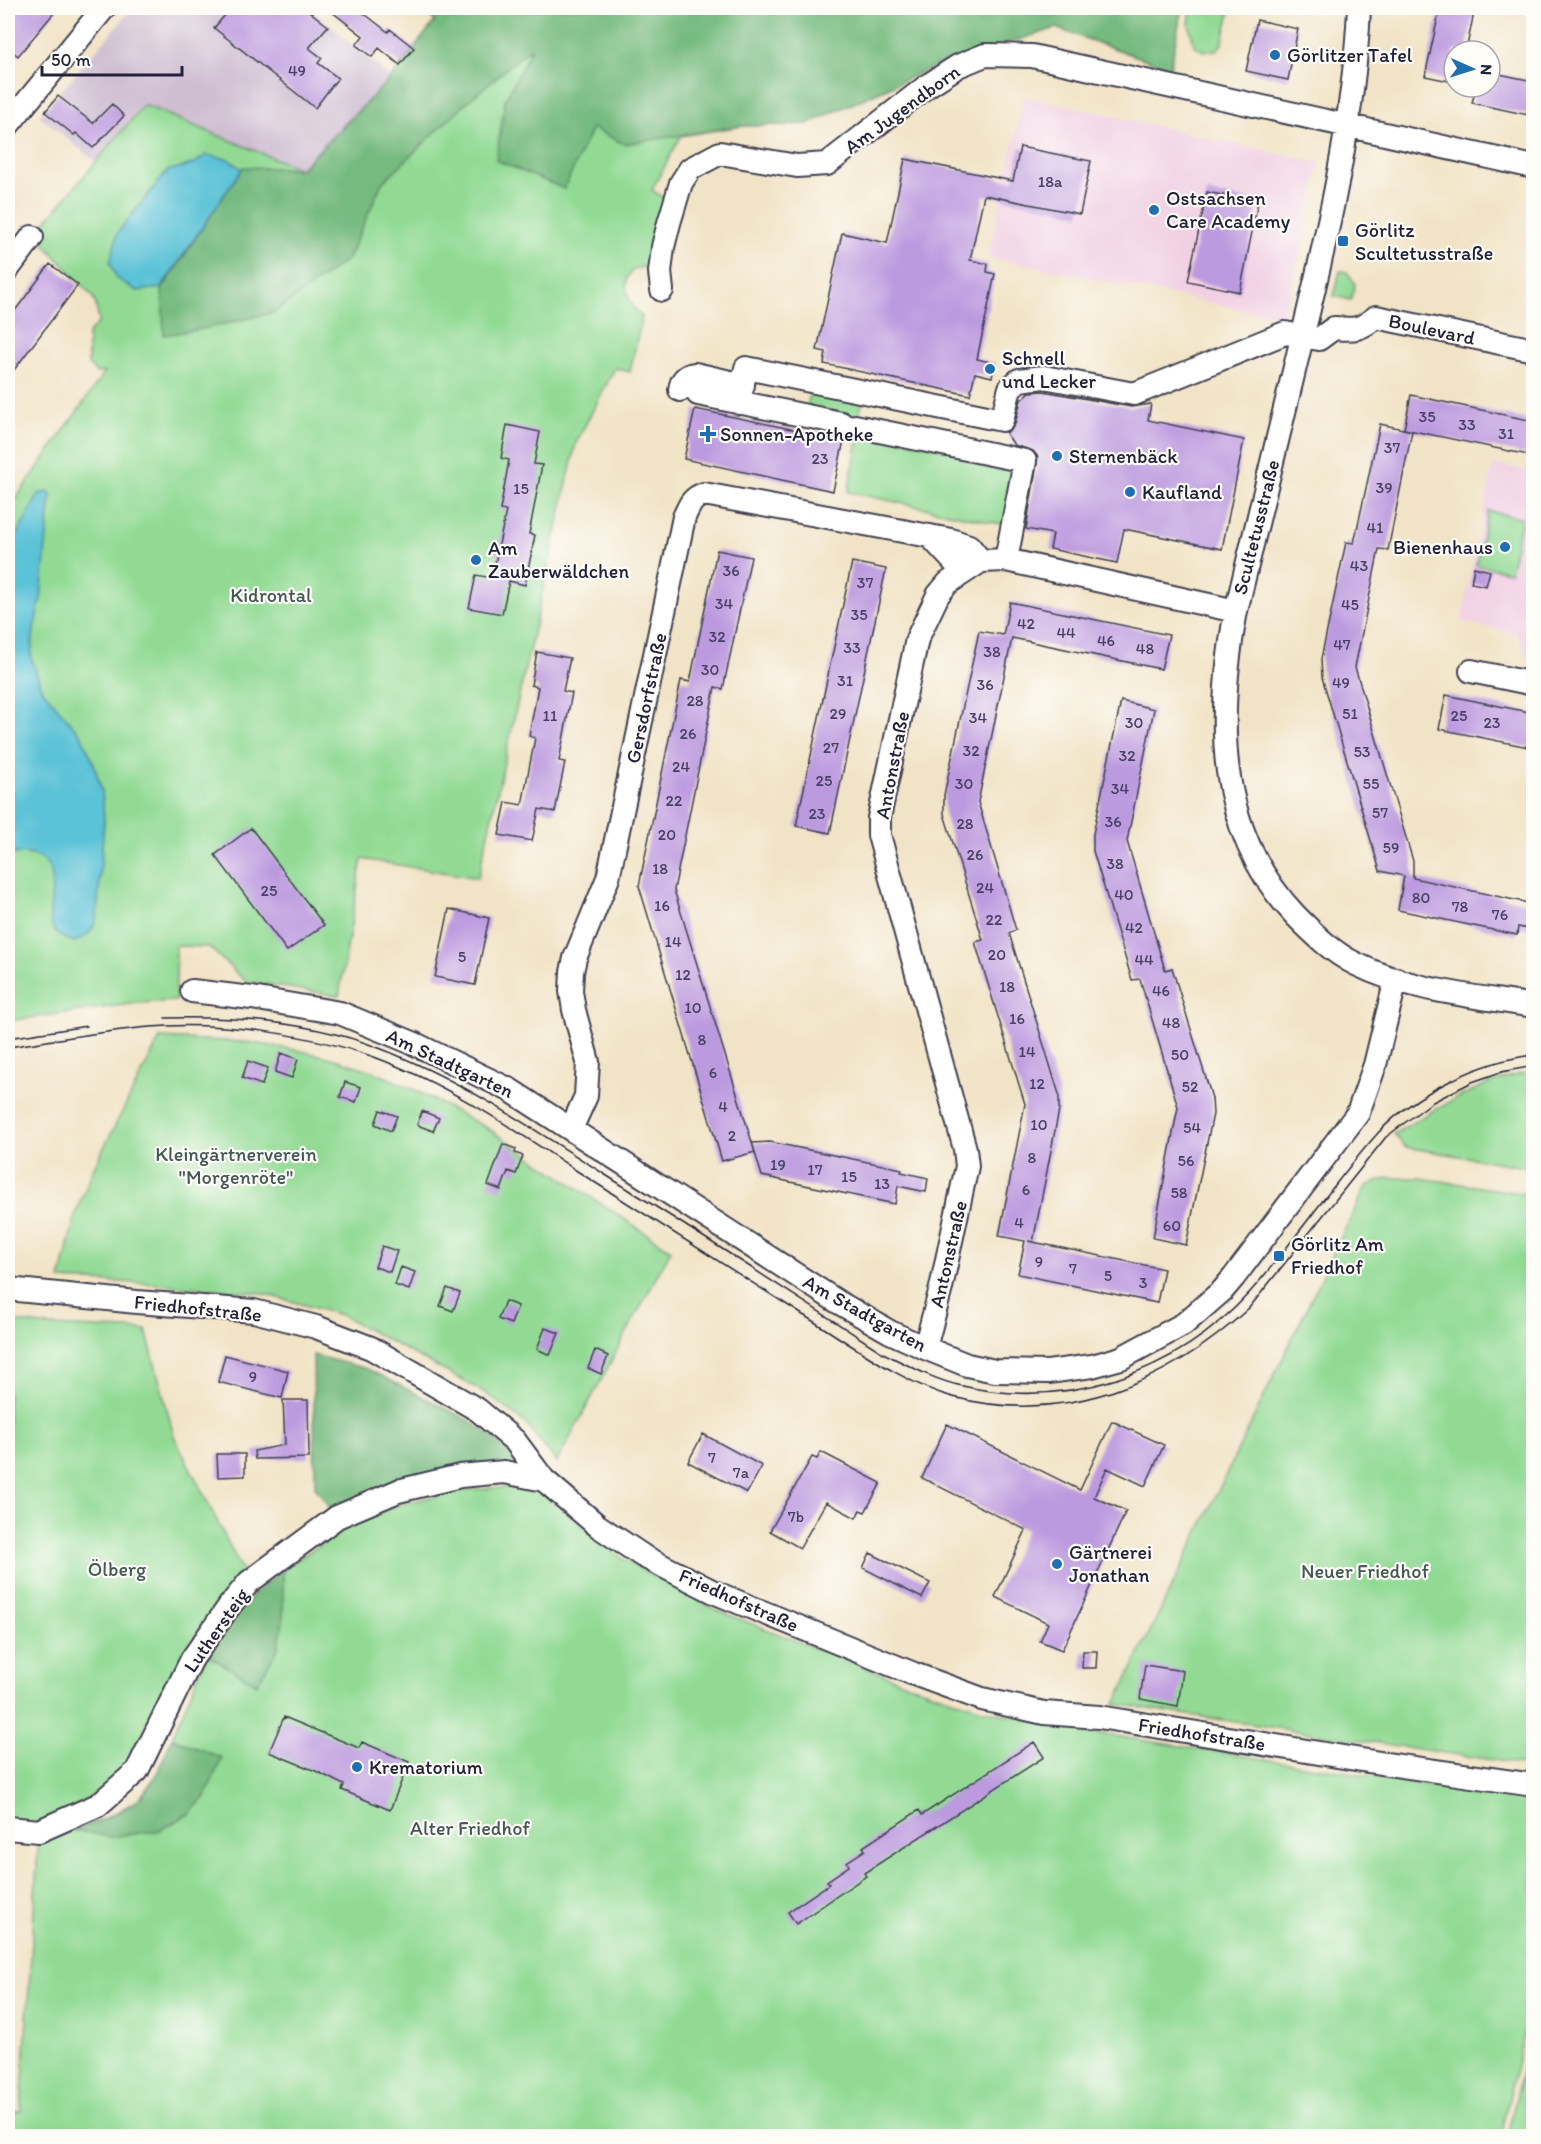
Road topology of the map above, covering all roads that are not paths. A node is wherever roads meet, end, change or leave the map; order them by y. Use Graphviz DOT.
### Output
graph roads {
  1 [pos="104,8"];
  2 [pos="1359,8"];
  3 [pos="8,125"];
  4 [pos="1347,126"];
  5 [pos="1533,167"];
  6 [pos="32,237"];
  7 [pos="8,269"];
  8 [pos="662,290"];
  9 [pos="1302,336"];
  10 [pos="1533,350"];
  11 [pos="689,392"];
  12 [pos="741,394"];
  13 [pos="1002,420"];
  14 [pos="1014,459"];
  15 [pos="1006,560"];
  16 [pos="974,566"];
  17 [pos="1236,611"];
  18 [pos="1471,671"];
  19 [pos="1533,684"];
  20 [pos="1396,979"];
  21 [pos="192,991"];
  22 [pos="1533,1006"];
  23 [pos="571,1129"];
  24 [pos="8,1288"];
  25 [pos="925,1348"];
  26 [pos="544,1480"];
  27 [pos="1533,1785"];
  28 [pos="8,1828"];
  1 -- 3 [label="street"];
  2 -- 4 [label="street, Scultetusstraße"];
  4 -- 5 [label="street, Am Jugendborn"];
  4 -- 8 [label="street, Am Jugendborn"];
  4 -- 9 [label="street, Scultetusstraße"];
  6 -- 7 [label="street"];
  9 -- 10 [label="street, Boulevard"];
  9 -- 13 [label="street"];
  9 -- 17 [label="street, Scultetusstraße"];
  11 -- 12 [label="street"];
  12 -- 13 [label="street"];
  12 -- 14 [label="street"];
  13 -- 14 [label="street"];
  14 -- 15 [label="street"];
  15 -- 16 [label="street"];
  15 -- 17 [label="street"];
  16 -- 23 [label="street, Gersdorfstraße"];
  16 -- 25 [label="street, Antonstraße"];
  17 -- 20 [label="street, Scultetusstraße"];
  18 -- 19 [label="street"];
  20 -- 22 [label="street, Scultetusstraße"];
  20 -- 25 [label="street, Am Stadtgarten"];
  21 -- 23 [label="street, Am Stadtgarten"];
  23 -- 25 [label="street, Am Stadtgarten"];
  24 -- 26 [label="street, Friedhofstraße"];
  26 -- 27 [label="street, Friedhofstraße"];
  26 -- 28 [label="street, Luthersteig"];
}
